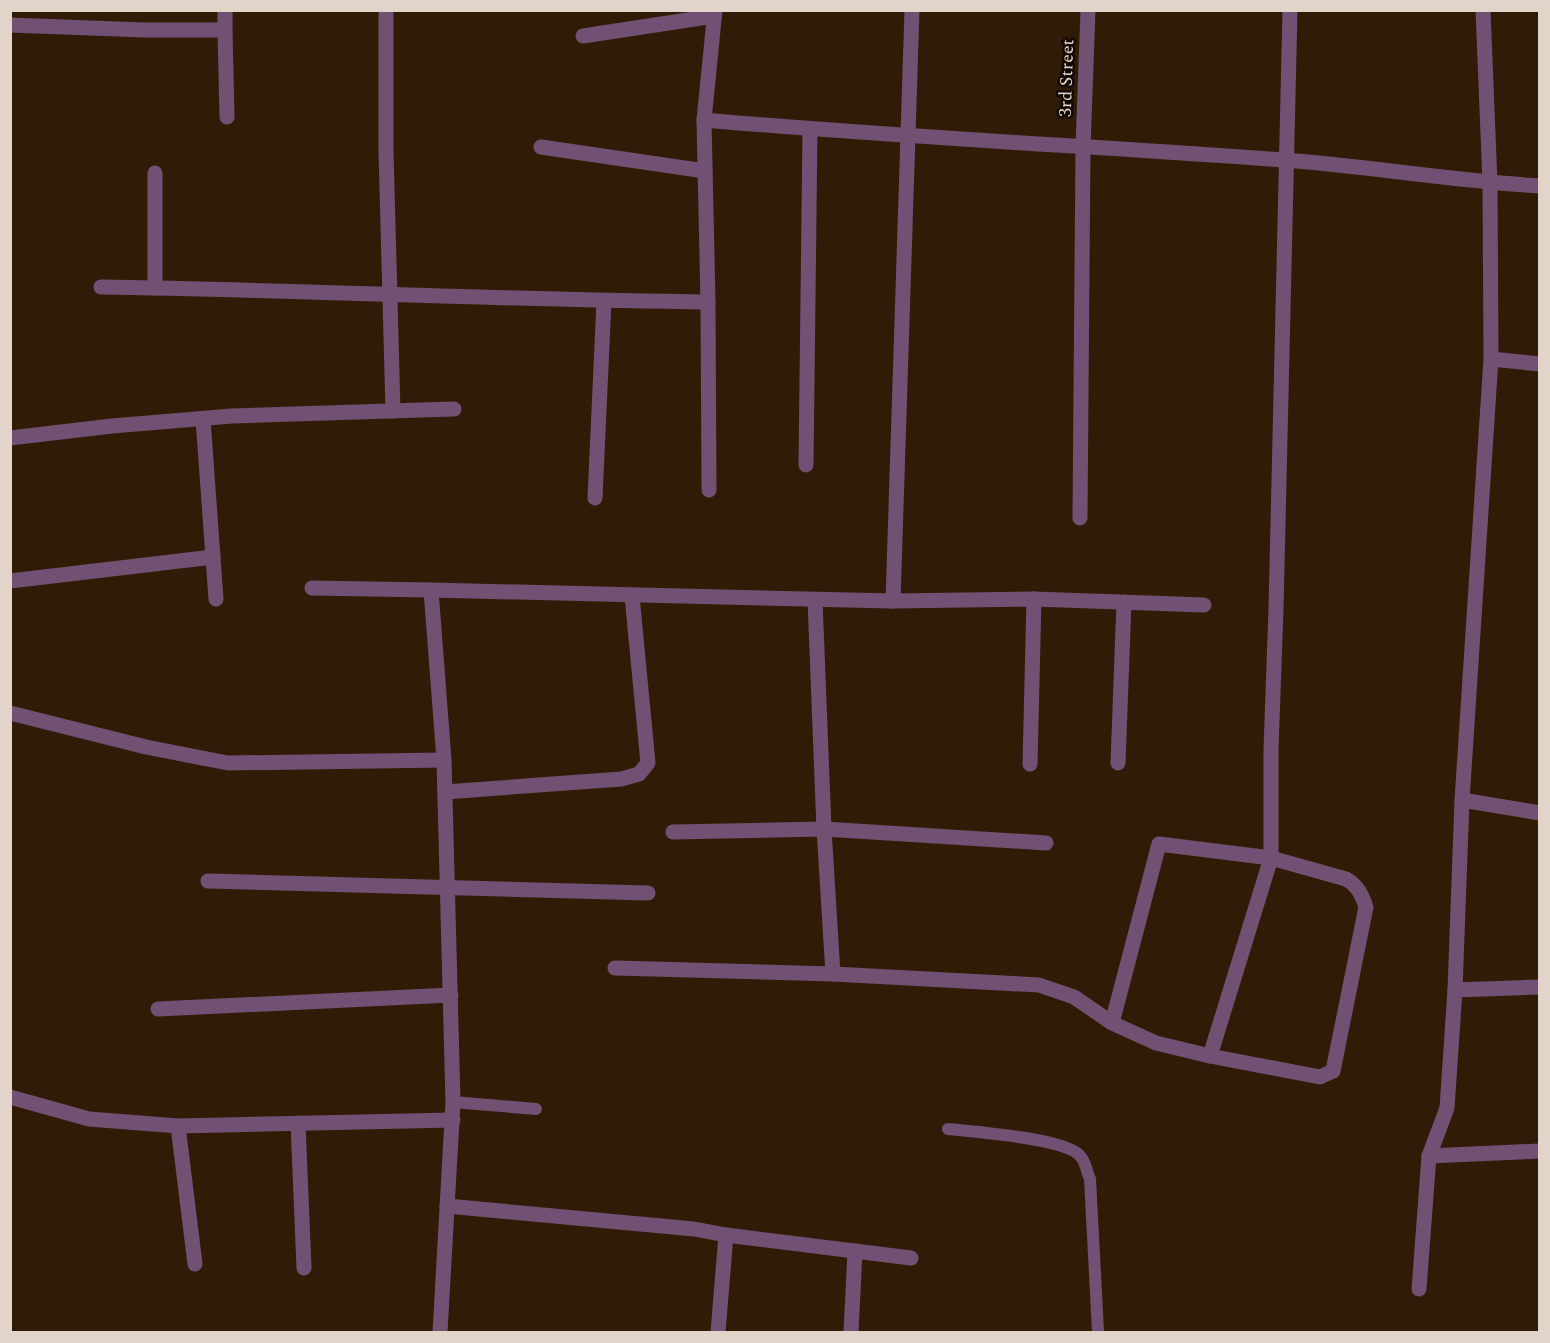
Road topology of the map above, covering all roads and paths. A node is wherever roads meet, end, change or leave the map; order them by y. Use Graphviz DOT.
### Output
graph roads {
  1 [pos="225,10"];
  2 [pos="386,10"];
  3 [pos="912,10"];
  4 [pos="1088,10"];
  5 [pos="1290,10"];
  6 [pos="1484,10"];
  7 [pos="714,13"];
  8 [pos="10,25"];
  9 [pos="225,30"];
  10 [pos="583,36"];
  11 [pos="227,117"];
  12 [pos="704,120"];
  13 [pos="810,129"];
  14 [pos="909,135"];
  15 [pos="541,147"];
  16 [pos="1083,147"];
  17 [pos="1286,160"];
  18 [pos="705,171"];
  19 [pos="155,173"];
  20 [pos="1490,183"];
  21 [pos="1539,186"];
  22 [pos="101,287"];
  23 [pos="155,288"];
  24 [pos="390,293"];
  25 [pos="604,301"];
  26 [pos="708,302"];
  27 [pos="1491,359"];
  28 [pos="1539,364"];
  29 [pos="454,409"];
  30 [pos="393,411"];
  31 [pos="203,419"];
  32 [pos="10,438"];
  33 [pos="806,465"];
  34 [pos="710,490"];
  35 [pos="595,498"];
  36 [pos="1080,518"];
  37 [pos="213,557"];
  38 [pos="10,581"];
  39 [pos="312,588"];
  40 [pos="431,590"];
  41 [pos="632,596"];
  42 [pos="216,599"];
  43 [pos="1034,599"];
  44 [pos="815,600"];
  45 [pos="892,601"];
  46 [pos="1124,602"];
  47 [pos="1204,605"];
  48 [pos="10,713"];
  49 [pos="444,760"];
  50 [pos="1118,763"];
  51 [pos="1030,764"];
  52 [pos="446,792"];
  53 [pos="1462,800"];
  54 [pos="1539,813"];
  55 [pos="824,829"];
  56 [pos="673,832"];
  57 [pos="1046,843"];
  58 [pos="1271,858"];
  59 [pos="208,881"];
  60 [pos="448,888"];
  61 [pos="648,893"];
  62 [pos="615,968"];
  63 [pos="833,974"];
  64 [pos="1539,987"];
  65 [pos="1455,990"];
  66 [pos="451,995"];
  67 [pos="158,1009"];
  68 [pos="1112,1023"];
  69 [pos="1210,1056"];
  70 [pos="10,1097"];
  71 [pos="453,1102"];
  72 [pos="536,1108"];
  73 [pos="453,1120"];
  74 [pos="298,1123"];
  75 [pos="178,1126"];
  76 [pos="948,1129"];
  77 [pos="1539,1151"];
  78 [pos="1429,1156"];
  79 [pos="447,1206"];
  80 [pos="726,1235"];
  81 [pos="855,1251"];
  82 [pos="911,1258"];
  83 [pos="195,1264"];
  84 [pos="303,1268"];
  85 [pos="1419,1289"];
  86 [pos="440,1332"];
  87 [pos="718,1332"];
  88 [pos="851,1332"];
  89 [pos="1098,1332"];
  1 -- 9 [label="street"];
  2 -- 24 [label="street"];
  3 -- 14 [label="street"];
  4 -- 16 [label="street, 3rd Street"];
  5 -- 17 [label="street"];
  6 -- 20 [label="street"];
  7 -- 10 [label="street"];
  7 -- 12 [label="street"];
  8 -- 9 [label="street"];
  9 -- 11 [label="street"];
  12 -- 13 [label="street"];
  12 -- 18 [label="street"];
  13 -- 14 [label="street"];
  13 -- 33 [label="street"];
  14 -- 16 [label="street"];
  14 -- 45 [label="street"];
  15 -- 18 [label="street"];
  16 -- 17 [label="street"];
  16 -- 36 [label="street, 3rd Street"];
  17 -- 20 [label="street"];
  17 -- 58 [label="street"];
  18 -- 26 [label="street"];
  19 -- 23 [label="street"];
  20 -- 21 [label="street"];
  20 -- 27 [label="street"];
  22 -- 23 [label="street"];
  23 -- 24 [label="street"];
  24 -- 25 [label="street"];
  24 -- 30 [label="street"];
  25 -- 26 [label="street"];
  25 -- 35 [label="street"];
  26 -- 34 [label="street"];
  27 -- 28 [label="street"];
  27 -- 53 [label="street"];
  29 -- 30 [label="street"];
  30 -- 31 [label="street"];
  31 -- 32 [label="street"];
  31 -- 37 [label="street"];
  37 -- 38 [label="street"];
  37 -- 42 [label="street"];
  39 -- 40 [label="street"];
  40 -- 41 [label="street"];
  40 -- 49 [label="street"];
  41 -- 44 [label="street"];
  41 -- 52 [label="street"];
  43 -- 45 [label="street"];
  43 -- 46 [label="street"];
  43 -- 51 [label="street"];
  44 -- 45 [label="street"];
  44 -- 55 [label="street"];
  46 -- 47 [label="street"];
  46 -- 50 [label="street"];
  48 -- 49 [label="street"];
  49 -- 52 [label="street"];
  52 -- 60 [label="street"];
  53 -- 54 [label="street"];
  53 -- 65 [label="street"];
  55 -- 56 [label="street"];
  55 -- 57 [label="street"];
  55 -- 63 [label="street"];
  58 -- 68 [label="street"];
  58 -- 69 [label="street"];
  58 -- 69 [label="street"];
  59 -- 60 [label="street"];
  60 -- 61 [label="street"];
  60 -- 66 [label="street"];
  62 -- 63 [label="street"];
  63 -- 68 [label="street"];
  64 -- 65 [label="street"];
  65 -- 78 [label="street"];
  66 -- 67 [label="street"];
  66 -- 71 [label="street"];
  68 -- 69 [label="street"];
  70 -- 75 [label="street"];
  71 -- 72 [label="lane"];
  71 -- 73 [label="street"];
  73 -- 74 [label="street"];
  73 -- 79 [label="street"];
  74 -- 75 [label="street"];
  74 -- 84 [label="street"];
  75 -- 83 [label="street"];
  76 -- 89 [label="lane"];
  77 -- 78 [label="street"];
  78 -- 85 [label="street"];
  79 -- 80 [label="street"];
  79 -- 86 [label="street"];
  80 -- 81 [label="street"];
  80 -- 87 [label="street"];
  81 -- 82 [label="street"];
  81 -- 88 [label="street"];
}
